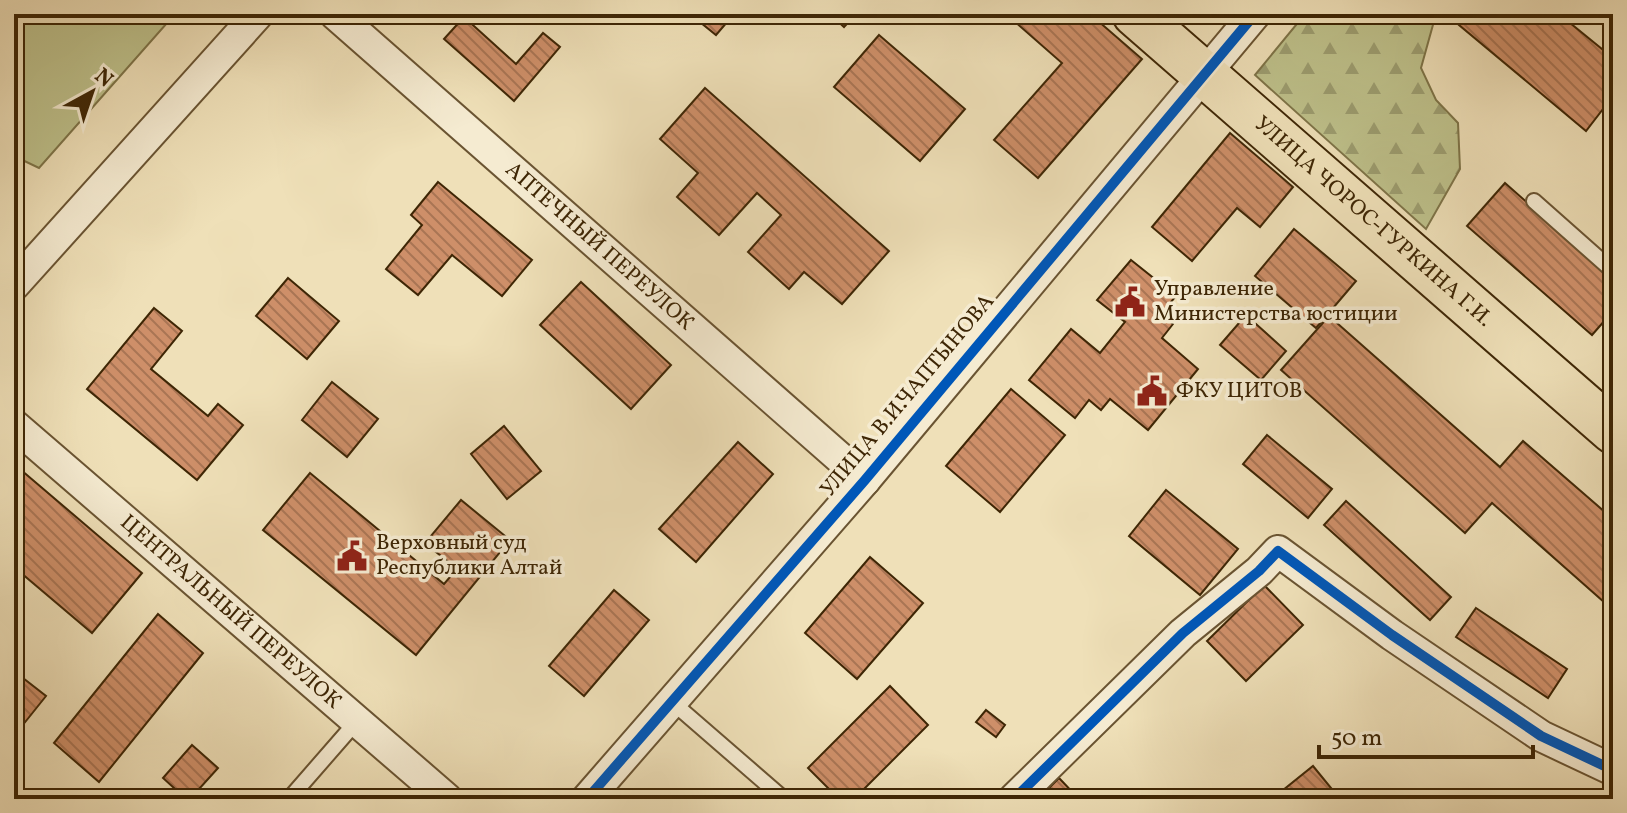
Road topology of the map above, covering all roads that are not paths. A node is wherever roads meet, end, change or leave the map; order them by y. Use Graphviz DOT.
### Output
graph roads {
  1 [pos="258,14"];
  2 [pos="335,14"];
  3 [pos="1135,14"];
  4 [pos="1255,14"];
  5 [pos="1204,74"];
  6 [pos="1534,201"];
  7 [pos="1613,271"];
  8 [pos="14,285"];
  9 [pos="1609,419"];
  10 [pos="14,425"];
  11 [pos="865,480"];
  12 [pos="671,701"];
  13 [pos="357,721"];
  14 [pos="1613,770"];
  15 [pos="289,799"];
  16 [pos="447,799"];
  17 [pos="587,799"];
  18 [pos="784,799"];
  19 [pos="1014,799"];
  1 -- 8 [label="street"];
  2 -- 11 [label="street, АПТЕЧНЫЙ ПЕРЕУЛОК"];
  3 -- 5 [label="main road, УЛИЦА ЧОРОС-ГУРКИНА Г.И."];
  4 -- 5 [label="street, УЛИЦА В.И.ЧАПТЫНОВА"];
  5 -- 9 [label="main road, УЛИЦА ЧОРОС-ГУРКИНА Г.И."];
  5 -- 11 [label="street, УЛИЦА В.И.ЧАПТЫНОВА"];
  6 -- 7 [label="lane"];
  10 -- 13 [label="street, ЦЕНТРАЛЬНЫЙ ПЕРЕУЛОК"];
  11 -- 12 [label="street, УЛИЦА В.И.ЧАПТЫНОВА"];
  12 -- 17 [label="street, УЛИЦА В.И.ЧАПТЫНОВА"];
  12 -- 18 [label="lane"];
  13 -- 15 [label="lane"];
  13 -- 16 [label="street, ЦЕНТРАЛЬНЫЙ ПЕРЕУЛОК"];
  14 -- 19 [label="street"];
}
